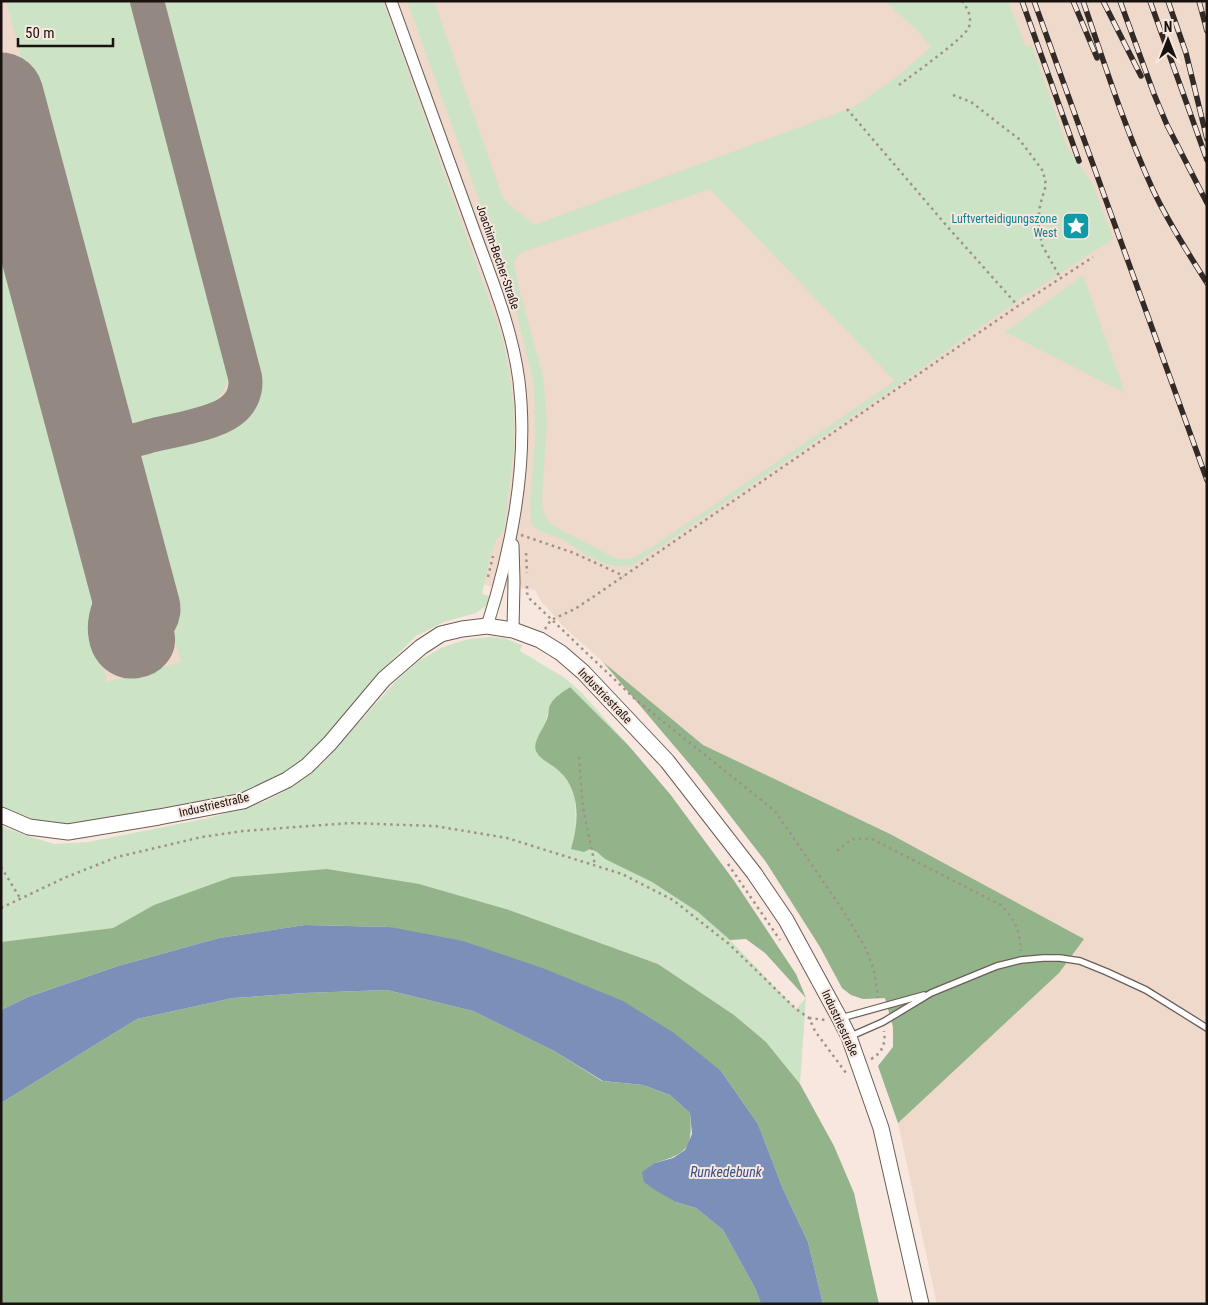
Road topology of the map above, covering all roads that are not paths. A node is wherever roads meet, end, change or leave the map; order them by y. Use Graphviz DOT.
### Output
graph roads {
  1 [pos="391,1"];
  2 [pos="512,533"];
  3 [pos="487,626"];
  4 [pos="513,630"];
  5 [pos="1,815"];
  6 [pos="931,993"];
  7 [pos="840,1019"];
  8 [pos="1207,1028"];
  9 [pos="849,1037"];
  10 [pos="921,1304"];
  1 -- 2 [label="street, Joachim-Becher-Straße"];
  2 -- 3 [label="street, Joachim-Becher-Straße"];
  2 -- 4 [label="street, Joachim-Becher-Straße"];
  3 -- 4 [label="street, Industriestraße"];
  3 -- 5 [label="street, Industriestraße"];
  4 -- 7 [label="street, Industriestraße"];
  6 -- 7 [label="lane"];
  6 -- 8 [label="lane"];
  6 -- 9 [label="lane"];
  7 -- 9 [label="street, Industriestraße"];
  9 -- 10 [label="street, Industriestraße"];
}
